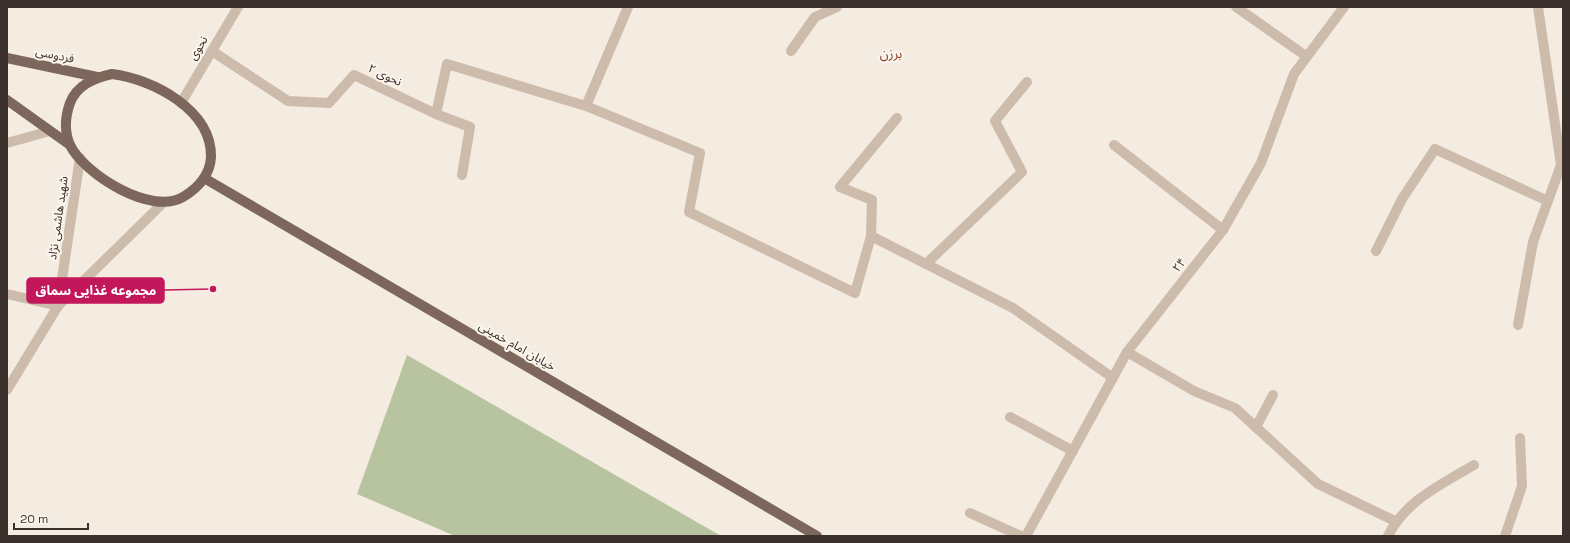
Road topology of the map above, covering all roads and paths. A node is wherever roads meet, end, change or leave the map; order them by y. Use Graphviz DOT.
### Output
graph roads {
  1 [pos="238,7"];
  2 [pos="628,7"];
  3 [pos="837,7"];
  4 [pos="1236,7"];
  5 [pos="1344,7"];
  6 [pos="1538,7"];
  7 [pos="212,51"];
  8 [pos="791,51"];
  9 [pos="1306,56"];
  10 [pos="7,58"];
  11 [pos="97,78"];
  12 [pos="1027,82"];
  13 [pos="7,100"];
  14 [pos="181,103"];
  15 [pos="586,106"];
  16 [pos="436,114"];
  17 [pos="896,118"];
  18 [pos="50,131"];
  19 [pos="7,143"];
  20 [pos="70,145"];
  21 [pos="1114,145"];
  22 [pos="80,158"];
  23 [pos="1562,165"];
  24 [pos="462,175"];
  25 [pos="204,178"];
  26 [pos="1548,201"];
  27 [pos="164,202"];
  28 [pos="1223,230"];
  29 [pos="871,236"];
  30 [pos="1376,251"];
  31 [pos="926,264"];
  32 [pos="7,294"];
  33 [pos="58,306"];
  34 [pos="1518,325"];
  35 [pos="1127,352"];
  36 [pos="1113,378"];
  37 [pos="7,390"];
  38 [pos="1273,395"];
  39 [pos="1010,417"];
  40 [pos="1256,426"];
  41 [pos="1520,438"];
  42 [pos="1072,451"];
  43 [pos="1474,465"];
  44 [pos="970,513"];
  45 [pos="1395,521"];
  46 [pos="817,536"];
  47 [pos="1021,536"];
  48 [pos="1026,536"];
  49 [pos="1388,536"];
  50 [pos="1506,536"];
  1 -- 7 [label="street, نحوی"];
  2 -- 15 [label="street"];
  3 -- 8 [label="street"];
  4 -- 9 [label="street"];
  5 -- 9 [label="street, ۲۴"];
  6 -- 23 [label="street"];
  7 -- 14 [label="street, نحوی"];
  7 -- 16 [label="street, نحوی ۲"];
  9 -- 28 [label="street, ۲۴"];
  10 -- 11 [label="main road, فردوسی"];
  11 -- 14 [label="main road"];
  11 -- 20 [label="main road"];
  12 -- 31 [label="street"];
  13 -- 18 [label="main road"];
  14 -- 25 [label="main road"];
  15 -- 16 [label="street"];
  15 -- 29 [label="street"];
  16 -- 24 [label="street, نحوی ۲"];
  17 -- 29 [label="street"];
  18 -- 19 [label="street"];
  18 -- 20 [label="main road"];
  20 -- 22 [label="main road"];
  21 -- 28 [label="street"];
  22 -- 27 [label="main road"];
  22 -- 33 [label="street, شهید هاشمی نژاد"];
  23 -- 26 [label="street"];
  25 -- 27 [label="main road"];
  25 -- 46 [label="main road, خیابان امام خمینی"];
  26 -- 30 [label="street"];
  26 -- 34 [label="street"];
  27 -- 33 [label="street, شهید هاشمی نژاد"];
  28 -- 35 [label="street, ۲۴"];
  29 -- 31 [label="street"];
  31 -- 36 [label="street"];
  32 -- 33 [label="street"];
  33 -- 37 [label="street, شهید هاشمی نژاد"];
  35 -- 36 [label="street, ۲۴"];
  35 -- 40 [label="street"];
  36 -- 42 [label="street, ۲۴"];
  38 -- 40 [label="street"];
  39 -- 42 [label="street"];
  40 -- 45 [label="street"];
  41 -- 50 [label="street"];
  42 -- 48 [label="street, ۲۴"];
  43 -- 45 [label="street"];
  44 -- 47 [label="street"];
  45 -- 49 [label="street"];
}
